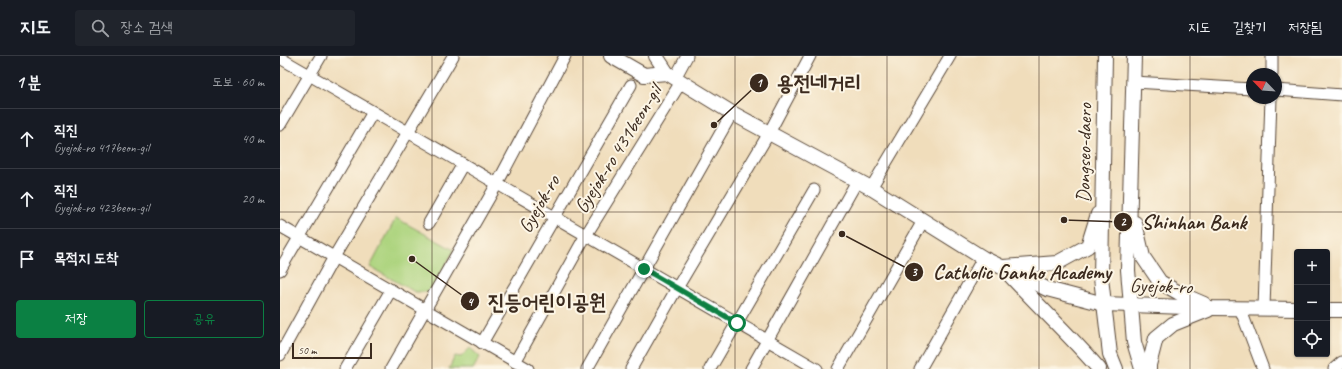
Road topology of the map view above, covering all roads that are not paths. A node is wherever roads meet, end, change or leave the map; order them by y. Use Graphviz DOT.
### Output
graph roads {
  1 [pos="320,56"];
  2 [pos="453,56"];
  3 [pos="565,56"];
  4 [pos="611,56"];
  5 [pos="656,56"];
  6 [pos="687,56"];
  7 [pos="810,56"];
  8 [pos="950,56"];
  9 [pos="1105,56"];
  10 [pos="1134,56"];
  11 [pos="1272,56"];
  12 [pos="280,58"];
  13 [pos="1272,68"];
  14 [pos="309,75"];
  15 [pos="674,78"];
  16 [pos="1134,82"];
  17 [pos="631,84"];
  18 [pos="1246,89"];
  19 [pos="1282,90"];
  20 [pos="1342,95"];
  21 [pos="1271,104"];
  22 [pos="373,112"];
  23 [pos="732,113"];
  24 [pos="280,125"];
  25 [pos="408,132"];
  26 [pos="769,133"];
  27 [pos="463,164"];
  28 [pos="857,181"];
  29 [pos="497,184"];
  30 [pos="871,188"];
  31 [pos="814,190"];
  32 [pos="1103,200"];
  33 [pos="1130,204"];
  34 [pos="554,217"];
  35 [pos="923,221"];
  36 [pos="429,223"];
  37 [pos="280,226"];
  38 [pos="586,236"];
  39 [pos="299,237"];
  40 [pos="334,258"];
  41 [pos="983,258"];
  42 [pos="1002,267"];
  43 [pos="644,269"];
  44 [pos="280,270"];
  45 [pos="677,288"];
  46 [pos="391,290"];
  47 [pos="1104,304"];
  48 [pos="1131,304"];
  49 [pos="1212,308"];
  50 [pos="1240,308"];
  51 [pos="1264,308"];
  52 [pos="1294,309"];
  53 [pos="425,310"];
  54 [pos="1330,310"];
  55 [pos="1342,310"];
  56 [pos="737,323"];
  57 [pos="767,340"];
  58 [pos="482,343"];
  59 [pos="280,355"];
  60 [pos="515,362"];
  61 [pos="1342,362"];
  62 [pos="345,369"];
  63 [pos="391,369"];
  64 [pos="528,369"];
  65 [pos="587,369"];
  66 [pos="631,369"];
  67 [pos="710,369"];
  68 [pos="751,369"];
  69 [pos="817,369"];
  70 [pos="838,369"];
  71 [pos="920,369"];
  72 [pos="1099,369"];
  73 [pos="1116,369"];
  74 [pos="1142,369"];
  75 [pos="1149,369"];
  76 [pos="1263,369"];
  77 [pos="1334,369"];
  1 -- 14 [label="street"];
  2 -- 25 [label="street"];
  3 -- 29 [label="street"];
  4 -- 15 [label="main road"];
  5 -- 15 [label="main road, Gyejok-ro"];
  6 -- 15 [label="street, Gyejok-ro 431beon-gil"];
  7 -- 26 [label="street"];
  8 -- 30 [label="street"];
  9 -- 32 [label="main road, Dongseo-daero"];
  10 -- 16 [label="main road"];
  11 -- 13 [label="street"];
  12 -- 14 [label="street, Gyejok-ro 431beon-gil"];
  14 -- 22 [label="street, Gyejok-ro 431beon-gil"];
  14 -- 24 [label="street"];
  15 -- 23 [label="main road, Gyejok-ro"];
  15 -- 38 [label="street, Gyejok-ro 431beon-gil"];
  16 -- 18 [label="street"];
  16 -- 33 [label="main road"];
  17 -- 34 [label="street, Gyejok-ro"];
  19 -- 20 [label="street"];
  21 -- 51 [label="street"];
  22 -- 25 [label="street, Gyejok-ro 431beon-gil"];
  22 -- 39 [label="street"];
  23 -- 26 [label="main road, Gyejok-ro"];
  23 -- 43 [label="street"];
  25 -- 27 [label="street, Gyejok-ro 431beon-gil"];
  25 -- 40 [label="street"];
  26 -- 28 [label="main road, Gyejok-ro"];
  26 -- 45 [label="street"];
  27 -- 29 [label="street, Gyejok-ro 431beon-gil"];
  27 -- 36 [label="street"];
  28 -- 30 [label="main road, Gyejok-ro"];
  28 -- 57 [label="street"];
  29 -- 34 [label="street, Gyejok-ro 431beon-gil"];
  29 -- 53 [label="street"];
  30 -- 35 [label="main road, Gyejok-ro"];
  31 -- 56 [label="street"];
  32 -- 42 [label="main road"];
  32 -- 47 [label="main road, Dongseo-daero"];
  33 -- 48 [label="main road"];
  33 -- 49 [label="main road"];
  34 -- 38 [label="street, Gyejok-ro 431beon-gil"];
  34 -- 58 [label="street, Gyejok-ro"];
  35 -- 41 [label="main road, Gyejok-ro"];
  35 -- 70 [label="street"];
  37 -- 39 [label="street"];
  38 -- 43 [label="street"];
  38 -- 60 [label="street, Gyejok-ro 431beon-gil"];
  39 -- 40 [label="street"];
  39 -- 44 [label="street"];
  40 -- 46 [label="street"];
  40 -- 59 [label="street"];
  41 -- 42 [label="main road, Gyejok-ro"];
  41 -- 71 [label="street"];
  42 -- 47 [label="main road, Gyejok-ro"];
  42 -- 72 [label="main road"];
  43 -- 45 [label="street"];
  43 -- 65 [label="street"];
  45 -- 56 [label="street"];
  45 -- 66 [label="street"];
  46 -- 53 [label="street"];
  46 -- 62 [label="street"];
  47 -- 48 [label="main road, Gyejok-ro"];
  47 -- 73 [label="main road, Dongseo-daero"];
  48 -- 49 [label="main road, Gyejok-ro"];
  48 -- 74 [label="main road"];
  49 -- 50 [label="main road, Gyejok-ro"];
  49 -- 75 [label="main road"];
  50 -- 51 [label="main road, Gyejok-ro"];
  50 -- 76 [label="street"];
  51 -- 52 [label="main road, Gyejok-ro"];
  53 -- 58 [label="street"];
  53 -- 63 [label="street"];
  54 -- 55 [label="main road"];
  56 -- 57 [label="street"];
  56 -- 67 [label="street"];
  57 -- 68 [label="street"];
  57 -- 69 [label="street"];
  58 -- 60 [label="street"];
  60 -- 64 [label="street"];
  61 -- 77 [label="street"];
}
